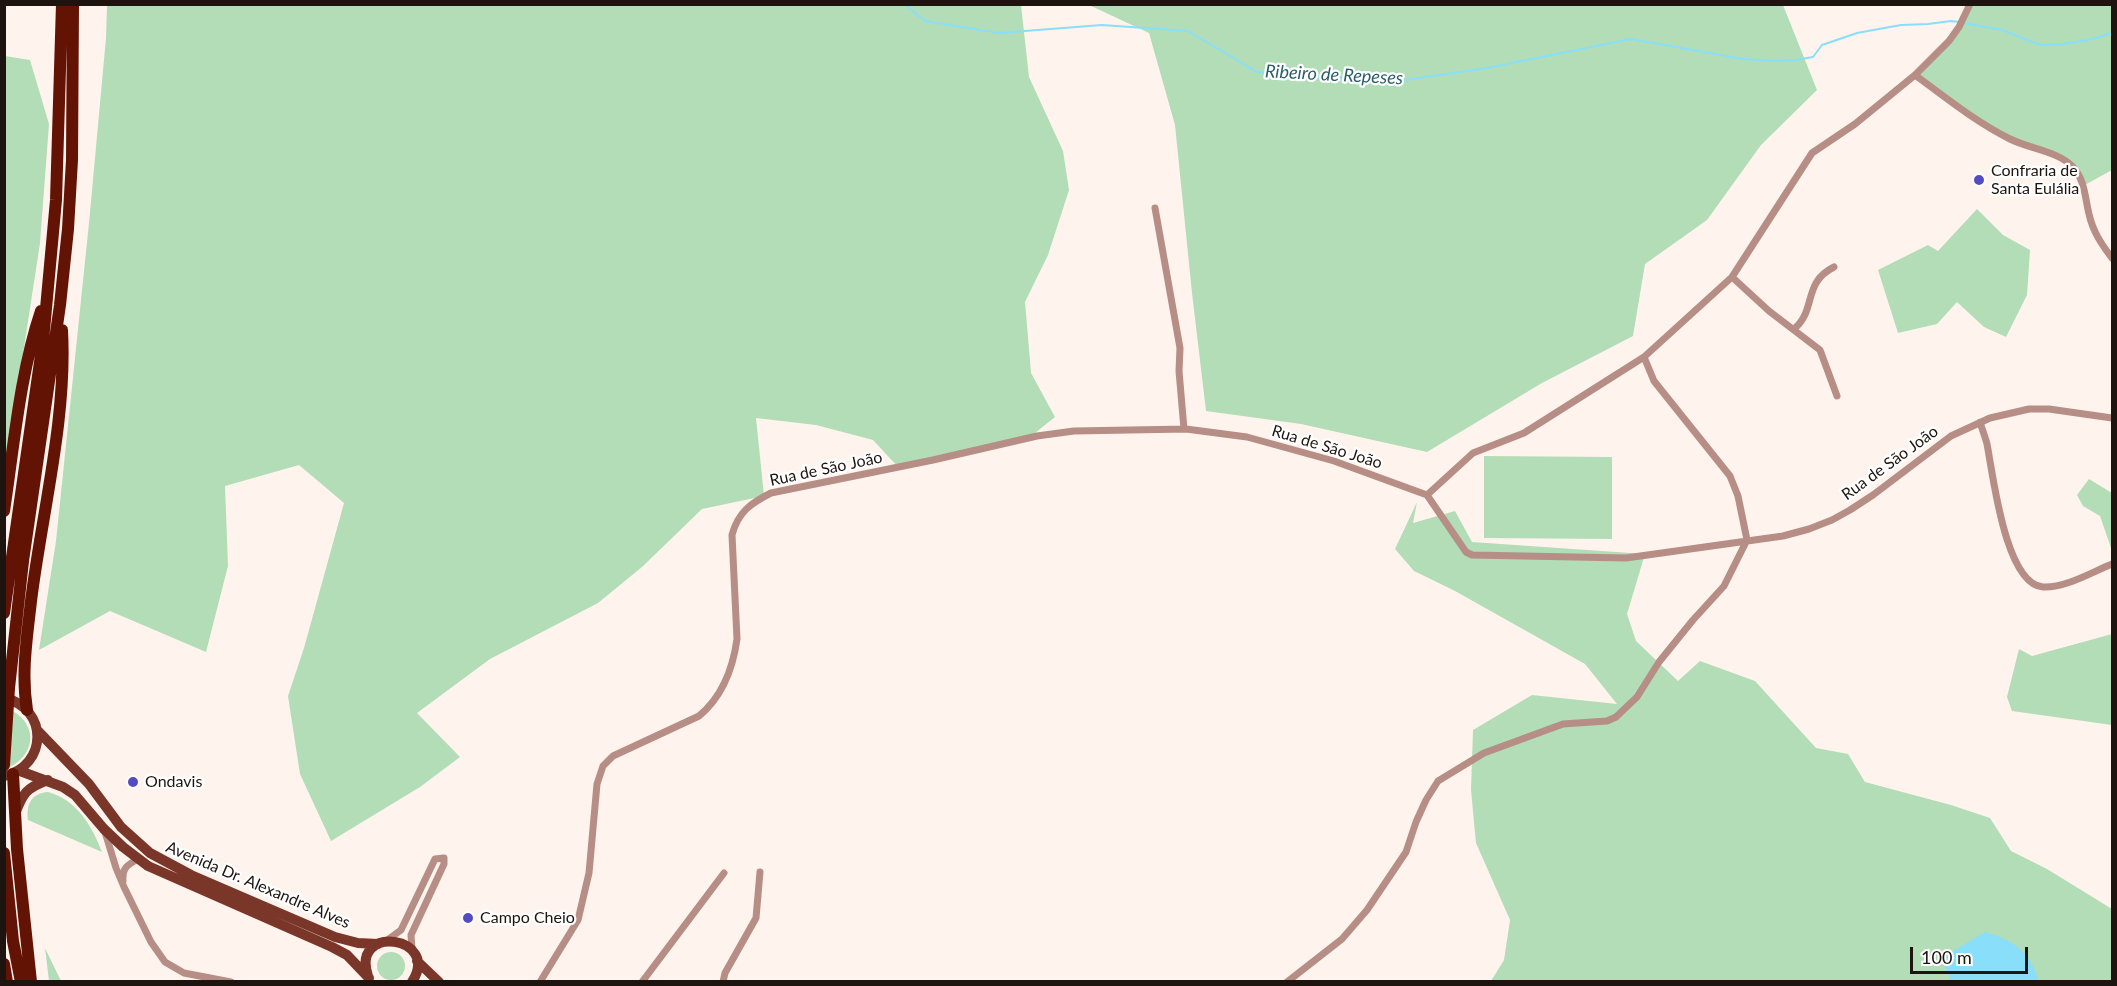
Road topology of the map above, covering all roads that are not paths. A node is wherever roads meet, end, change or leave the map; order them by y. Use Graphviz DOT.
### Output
graph roads {
  1 [pos="62,4"];
  2 [pos="73,4"];
  3 [pos="1970,4"];
  4 [pos="1915,75"];
  5 [pos="1155,208"];
  6 [pos="2112,258"];
  7 [pos="1834,267"];
  8 [pos="1732,277"];
  9 [pos="47,293"];
  10 [pos="60,305"];
  11 [pos="1794,329"];
  12 [pos="1644,357"];
  13 [pos="1837,396"];
  14 [pos="2112,418"];
  15 [pos="1980,422"];
  16 [pos="1184,429"];
  17 [pos="1427,495"];
  18 [pos="4,511"];
  19 [pos="1747,540"];
  20 [pos="2112,564"];
  21 [pos="4,612"];
  22 [pos="7,693"];
  23 [pos="27,710"];
  24 [pos="37,730"];
  25 [pos="10,772"];
  26 [pos="48,780"];
  27 [pos="15,814"];
  28 [pos="104,829"];
  29 [pos="4,853"];
  30 [pos="138,859"];
  31 [pos="760,872"];
  32 [pos="724,873"];
  33 [pos="124,887"];
  34 [pos="382,942"];
  35 [pos="415,957"];
  36 [pos="4,964"];
  37 [pos="370,980"];
  38 [pos="646,980"];
  39 [pos="8,981"];
  40 [pos="21,981"];
  41 [pos="31,981"];
  42 [pos="231,981"];
  43 [pos="412,981"];
  44 [pos="439,981"];
  45 [pos="540,981"];
  46 [pos="723,981"];
  47 [pos="1287,981"];
  1 -- 9 [label="highway"];
  2 -- 10 [label="highway"];
  3 -- 4 [label="street"];
  4 -- 6 [label="street"];
  4 -- 8 [label="street"];
  5 -- 16 [label="street"];
  7 -- 11 [label="street"];
  8 -- 11 [label="street"];
  8 -- 12 [label="street"];
  9 -- 18 [label="highway"];
  9 -- 21 [label="highway"];
  10 -- 22 [label="highway"];
  10 -- 23 [label="highway"];
  11 -- 13 [label="street"];
  12 -- 17 [label="street"];
  12 -- 19 [label="street"];
  14 -- 15 [label="street, Rua de São João"];
  15 -- 19 [label="street, Rua de São João"];
  15 -- 20 [label="street"];
  16 -- 17 [label="street, Rua de São João"];
  16 -- 45 [label="street, Rua de São João"];
  17 -- 19 [label="street, Rua de São João"];
  19 -- 47 [label="street"];
  22 -- 23 [label="main road"];
  22 -- 25 [label="highway, bridge"];
  23 -- 24 [label="main road, Avenida Dr. Alexandre Alves"];
  24 -- 25 [label="main road"];
  24 -- 34 [label="main road, Avenida Dr. Alexandre Alves"];
  25 -- 26 [label="main road, Avenida Dr. Alexandre Alves"];
  25 -- 27 [label="highway"];
  26 -- 27 [label="main road"];
  26 -- 28 [label="main road, Avenida Dr. Alexandre Alves"];
  27 -- 41 [label="highway"];
  28 -- 30 [label="main road, Avenida Dr. Alexandre Alves"];
  28 -- 33 [label="street"];
  29 -- 40 [label="highway"];
  30 -- 33 [label="street"];
  30 -- 37 [label="main road, Avenida Dr. Alexandre Alves"];
  31 -- 46 [label="street"];
  32 -- 38 [label="street"];
  33 -- 42 [label="street"];
  34 -- 35 [label="main road, Avenida Dr. Alexandre Alves"];
  34 -- 35 [label="street"];
  34 -- 37 [label="main road"];
  35 -- 43 [label="main road"];
  35 -- 44 [label="main road"];
  36 -- 39 [label="highway"];
}
